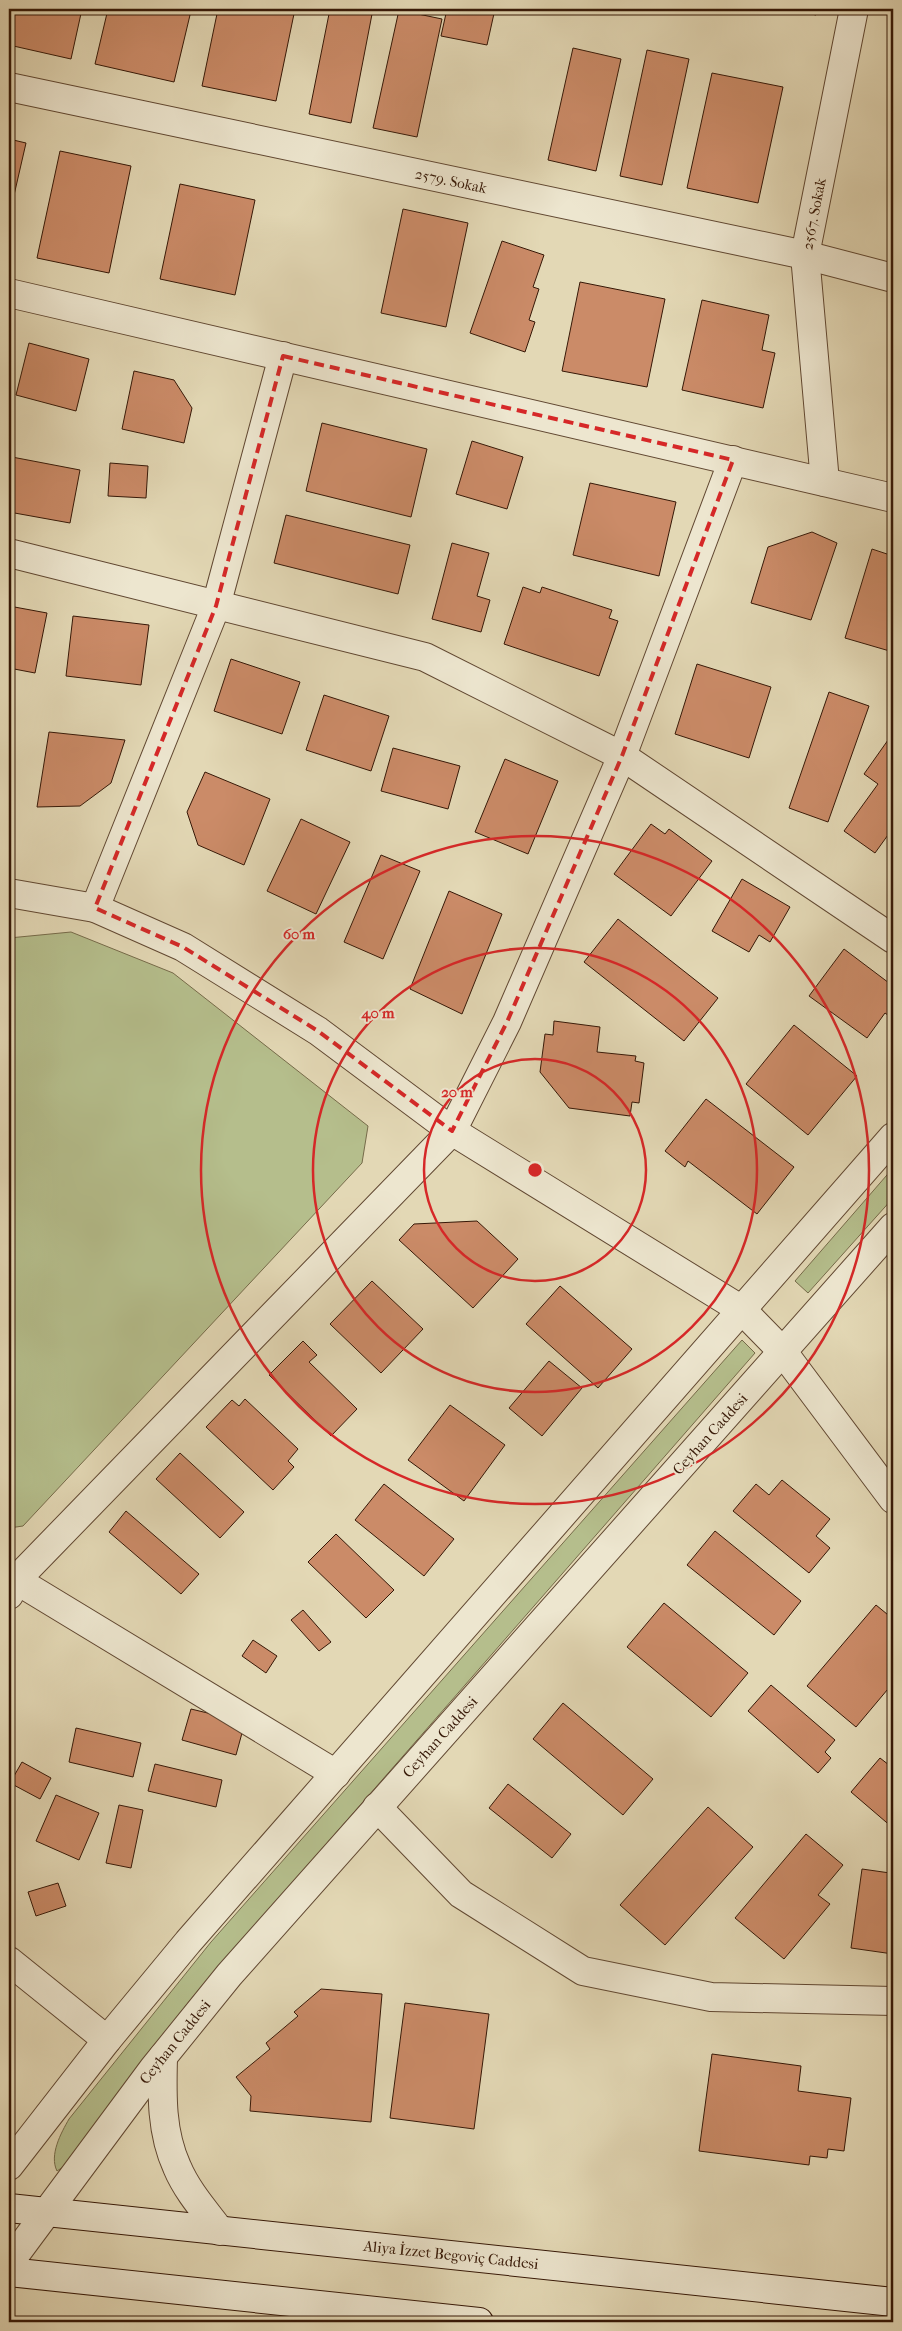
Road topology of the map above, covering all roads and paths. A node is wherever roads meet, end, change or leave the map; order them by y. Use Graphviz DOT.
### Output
graph roads {
  1 [pos="854,9"];
  2 [pos="9,87"];
  3 [pos="806,255"];
  4 [pos="893,278"];
  5 [pos="9,293"];
  6 [pos="283,356"];
  7 [pos="733,460"];
  8 [pos="825,482"];
  9 [pos="893,498"];
  10 [pos="9,553"];
  11 [pos="216,606"];
  12 [pos="622,756"];
  13 [pos="9,893"];
  14 [pos="95,908"];
  15 [pos="893,939"];
  16 [pos="452,1131"];
  17 [pos="893,1137"];
  18 [pos="893,1228"];
  19 [pos="742,1310"];
  20 [pos="783,1352"];
  21 [pos="893,1499"];
  22 [pos="11,1585"];
  23 [pos="336,1774"];
  24 [pos="378,1807"];
  25 [pos="9,1961"];
  26 [pos="893,2001"];
  27 [pos="107,2040"];
  28 [pos="163,2057"];
  29 [pos="9,2166"];
  30 [pos="9,2208"];
  31 [pos="45,2212"];
  32 [pos="220,2231"];
  33 [pos="9,2263"];
  34 [pos="9,2272"];
  35 [pos="893,2302"];
  36 [pos="383,2317"];
  37 [pos="479,2322"];
  1 -- 3 [label="street, 2567. Sokak"];
  2 -- 3 [label="street, 2579. Sokak"];
  3 -- 4 [label="street, 2579. Sokak"];
  3 -- 8 [label="street, 2567. Sokak"];
  5 -- 6 [label="street"];
  6 -- 7 [label="street"];
  6 -- 11 [label="street"];
  7 -- 8 [label="street"];
  7 -- 12 [label="street"];
  8 -- 9 [label="street"];
  10 -- 11 [label="street"];
  11 -- 12 [label="street"];
  11 -- 14 [label="street"];
  12 -- 15 [label="street"];
  12 -- 16 [label="street"];
  13 -- 14 [label="street"];
  14 -- 16 [label="street"];
  16 -- 19 [label="street"];
  16 -- 22 [label="street"];
  17 -- 19 [label="street"];
  18 -- 20 [label="street, Ceyhan Caddesi"];
  19 -- 20 [label="street"];
  19 -- 23 [label="street"];
  20 -- 21 [label="street"];
  20 -- 24 [label="street, Ceyhan Caddesi"];
  22 -- 23 [label="street"];
  23 -- 27 [label="street"];
  24 -- 26 [label="street"];
  24 -- 28 [label="street, Ceyhan Caddesi"];
  25 -- 27 [label="street"];
  27 -- 29 [label="street"];
  28 -- 31 [label="street, Ceyhan Caddesi"];
  28 -- 32 [label="street"];
  30 -- 31 [label="street, Aliya İzzet Begoviç Caddesi"];
  31 -- 32 [label="street, Aliya İzzet Begoviç Caddesi"];
  31 -- 33 [label="street, Ceyhan Caddesi"];
  32 -- 35 [label="street, Aliya İzzet Begoviç Caddesi"];
  34 -- 36 [label="street"];
  36 -- 37 [label="street"];
}
